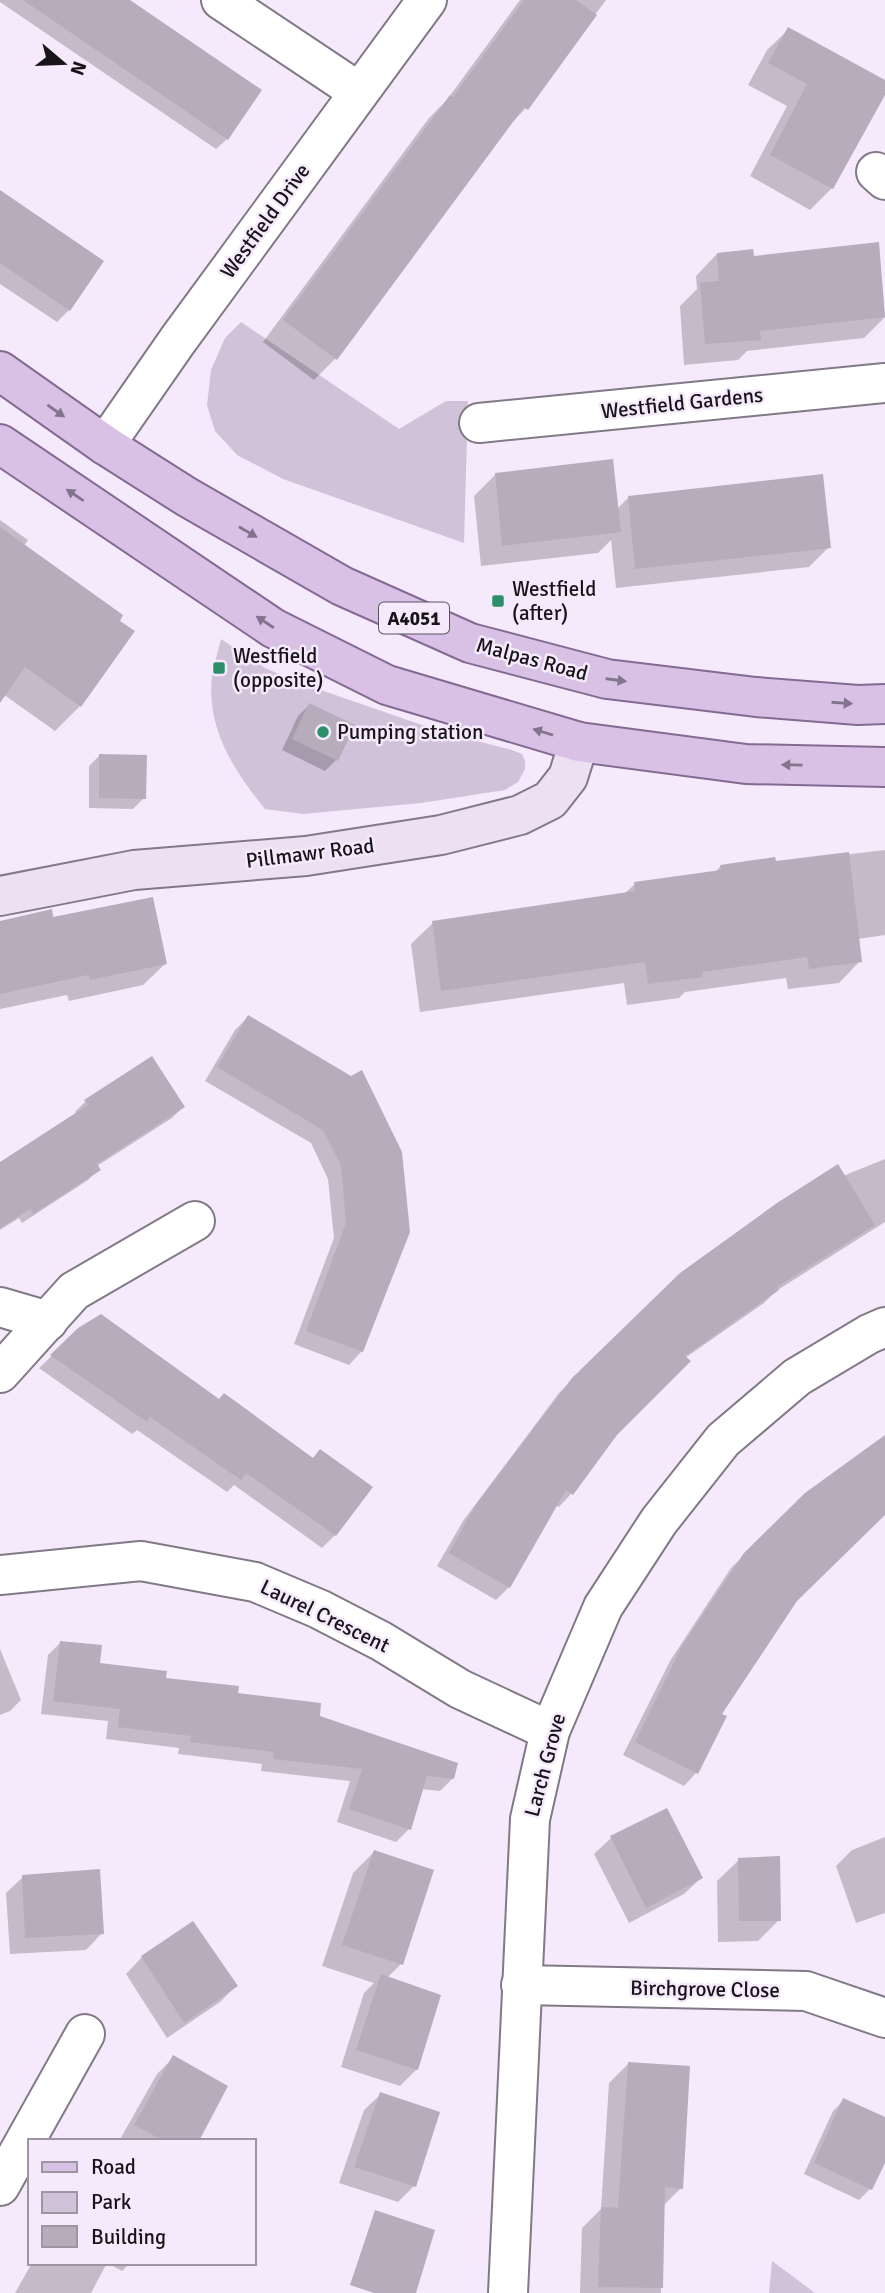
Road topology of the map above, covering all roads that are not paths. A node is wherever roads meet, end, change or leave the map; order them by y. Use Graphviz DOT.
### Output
graph roads {
  1 [pos="221,0"];
  2 [pos="427,0"];
  3 [pos="359,92"];
  4 [pos="0,372"];
  5 [pos="885,383"];
  6 [pos="479,423"];
  7 [pos="0,444"];
  8 [pos="105,445"];
  9 [pos="885,704"];
  10 [pos="579,742"];
  11 [pos="885,766"];
  12 [pos="0,896"];
  13 [pos="195,1221"];
  14 [pos="0,1307"];
  15 [pos="48,1321"];
  16 [pos="885,1327"];
  17 [pos="0,1373"];
  18 [pos="2,1570"];
  19 [pos="550,1731"];
  20 [pos="521,1985"];
  21 [pos="885,2018"];
  22 [pos="85,2034"];
  23 [pos="0,2186"];
  24 [pos="508,2293"];
  1 -- 3 [label="street"];
  2 -- 3 [label="street, Westfield Drive"];
  3 -- 8 [label="street, Westfield Drive"];
  4 -- 8 [label="main road, Malpas Road / A4051, one-way"];
  5 -- 6 [label="street, Westfield Gardens"];
  10 -- 7 [label="main road, one-way"];
  8 -- 9 [label="main road, Malpas Road / A4051, one-way"];
  11 -- 10 [label="main road, one-way"];
  10 -- 12 [label="street, Pillmawr Road"];
  13 -- 15 [label="street"];
  14 -- 15 [label="street"];
  15 -- 17 [label="street"];
  16 -- 19 [label="street, Larch Grove"];
  18 -- 19 [label="street, Laurel Crescent"];
  19 -- 20 [label="street, Larch Grove"];
  20 -- 21 [label="street, Birchgrove Close"];
  20 -- 24 [label="street, Larch Grove"];
  22 -- 23 [label="street"];
}
